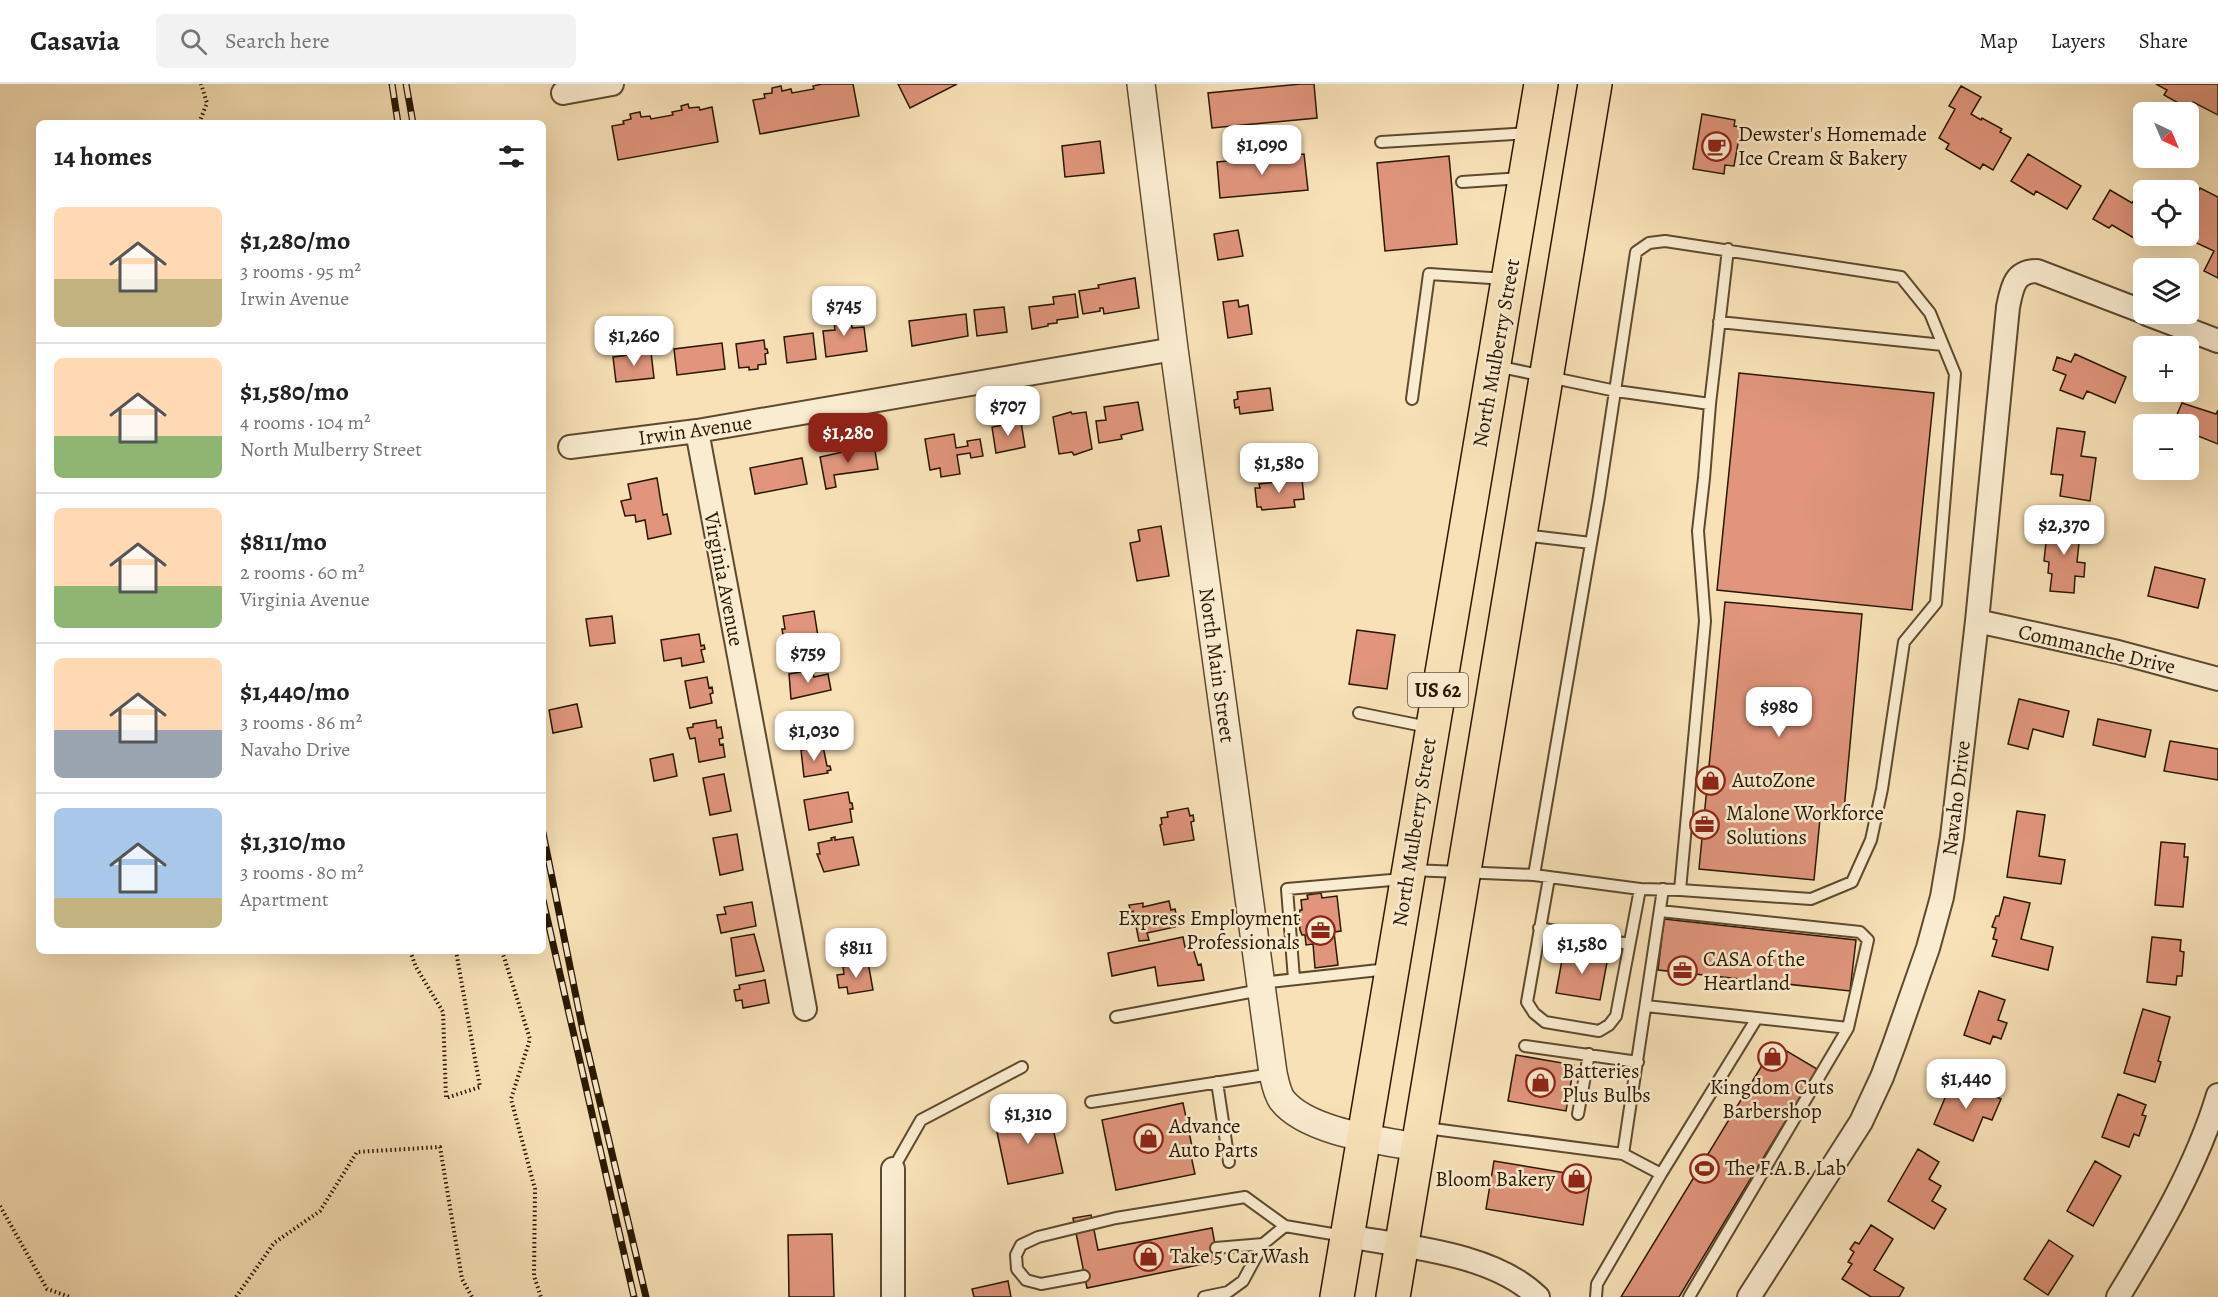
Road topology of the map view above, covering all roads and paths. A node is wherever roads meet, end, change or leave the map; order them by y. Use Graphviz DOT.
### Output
graph roads {
  1 [pos="201,84"];
  2 [pos="612,84"];
  3 [pos="1141,84"];
  4 [pos="1541,84"];
  5 [pos="1595,84"];
  6 [pos="562,93"];
  7 [pos="200,120"];
  8 [pos="1533,133"];
  9 [pos="1381,142"];
  10 [pos="1526,177"];
  11 [pos="1462,182"];
  12 [pos="1728,249"];
  13 [pos="1509,279"];
  14 [pos="2133,308"];
  15 [pos="1719,322"];
  16 [pos="2174,324"];
  17 [pos="2218,341"];
  18 [pos="1943,345"];
  19 [pos="1174,349"];
  20 [pos="1493,365"];
  21 [pos="1545,377"];
  22 [pos="1616,391"];
  23 [pos="1412,399"];
  24 [pos="1710,404"];
  25 [pos="697,431"];
  26 [pos="570,447"];
  27 [pos="1519,534"];
  28 [pos="1591,543"];
  29 [pos="1977,621"];
  30 [pos="2218,679"];
  31 [pos="1359,713"];
  32 [pos="1432,727"];
  33 [pos="1463,873"];
  34 [pos="1407,874"];
  35 [pos="1534,875"];
  36 [pos="1549,878"];
  37 [pos="1640,889"];
  38 [pos="1664,889"];
  39 [pos="1680,890"];
  40 [pos="1660,911"];
  41 [pos="1539,928"];
  42 [pos="1629,944"];
  43 [pos="411,954"];
  44 [pos="457,954"];
  45 [pos="503,954"];
  46 [pos="1392,969"];
  47 [pos="1294,979"];
  48 [pos="1260,986"];
  49 [pos="1646,1006"];
  50 [pos="804,1009"];
  51 [pos="1116,1017"];
  52 [pos="1756,1018"];
  53 [pos="1848,1028"];
  54 [pos="1525,1046"];
  55 [pos="1589,1054"];
  56 [pos="1638,1062"];
  57 [pos="1022,1066"];
  58 [pos="1273,1074"];
  59 [pos="1217,1082"];
  60 [pos="2217,1099"];
  61 [pos="1091,1102"];
  62 [pos="1578,1113"];
  63 [pos="1365,1137"];
  64 [pos="1419,1137"];
  65 [pos="1623,1154"];
  66 [pos="1229,1162"];
  67 [pos="893,1169"];
  68 [pos="1661,1174"];
  69 [pos="0,1206"];
  70 [pos="1285,1226"];
  71 [pos="1347,1236"];
  72 [pos="1263,1244"];
  73 [pos="1402,1246"];
  74 [pos="1216,1248"];
  75 [pos="1084,1276"];
  76 [pos="70,1297"];
  77 [pos="236,1297"];
  78 [pos="472,1297"];
  79 [pos="541,1297"];
  80 [pos="893,1297"];
  81 [pos="1204,1297"];
  82 [pos="1337,1297"];
  83 [pos="1393,1297"];
  84 [pos="1538,1297"];
  85 [pos="1596,1297"];
  86 [pos="1689,1297"];
  87 [pos="1749,1297"];
  88 [pos="2118,1297"];
  1 -- 7 [label="path"];
  2 -- 6 [label="street"];
  3 -- 19 [label="street, North Main Street"];
  4 -- 8 [label="main road, North Mulberry Street / US 62"];
  5 -- 21 [label="main road, US 62"];
  8 -- 9 [label="lane"];
  8 -- 10 [label="main road, North Mulberry Street / US 62"];
  10 -- 11 [label="lane"];
  10 -- 13 [label="main road, North Mulberry Street / US 62"];
  12 -- 15 [label="lane"];
  12 -- 18 [label="lane"];
  12 -- 22 [label="lane"];
  13 -- 20 [label="main road, North Mulberry Street / US 62"];
  13 -- 23 [label="lane"];
  14 -- 29 [label="street, Navaho Drive"];
  15 -- 18 [label="lane"];
  15 -- 24 [label="lane"];
  16 -- 17 [label="street"];
  18 -- 39 [label="lane"];
  19 -- 25 [label="street, Irwin Avenue"];
  19 -- 48 [label="street, North Main Street"];
  20 -- 21 [label="lane"];
  20 -- 32 [label="main road, North Mulberry Street / US 62"];
  21 -- 22 [label="lane"];
  21 -- 27 [label="main road, US 62"];
  22 -- 24 [label="lane"];
  22 -- 28 [label="lane"];
  24 -- 39 [label="lane"];
  25 -- 26 [label="street, Irwin Avenue"];
  25 -- 50 [label="street, Virginia Avenue"];
  27 -- 28 [label="lane"];
  27 -- 33 [label="main road, US 62"];
  28 -- 35 [label="lane"];
  29 -- 30 [label="street, Commanche Drive"];
  29 -- 87 [label="street, Navaho Drive"];
  31 -- 32 [label="lane"];
  32 -- 34 [label="main road, North Mulberry Street / US 62"];
  33 -- 34 [label="lane"];
  33 -- 35 [label="lane"];
  33 -- 64 [label="main road, US 62"];
  34 -- 46 [label="main road, North Mulberry Street / US 62"];
  34 -- 47 [label="lane"];
  35 -- 36 [label="lane"];
  36 -- 37 [label="lane"];
  36 -- 41 [label="lane"];
  37 -- 38 [label="lane"];
  37 -- 42 [label="lane"];
  38 -- 39 [label="lane"];
  38 -- 40 [label="lane"];
  40 -- 49 [label="lane"];
  40 -- 53 [label="lane"];
  41 -- 42 [label="lane"];
  41 -- 42 [label="lane"];
  43 -- 44 [label="path"];
  45 -- 79 [label="path"];
  46 -- 47 [label="lane"];
  46 -- 63 [label="main road, North Mulberry Street / US 62"];
  47 -- 48 [label="lane"];
  48 -- 51 [label="lane"];
  48 -- 58 [label="street, North Main Street"];
  49 -- 52 [label="lane"];
  49 -- 56 [label="lane"];
  52 -- 53 [label="lane"];
  52 -- 68 [label="lane"];
  53 -- 86 [label="lane"];
  54 -- 55 [label="lane"];
  55 -- 56 [label="lane"];
  55 -- 62 [label="lane"];
  56 -- 65 [label="lane"];
  57 -- 67 [label="lane"];
  58 -- 59 [label="lane"];
  58 -- 63 [label="street, North Main Street"];
  59 -- 61 [label="lane"];
  59 -- 66 [label="lane"];
  60 -- 88 [label="street"];
  63 -- 64 [label="street, North Main Street"];
  63 -- 71 [label="main road, North Mulberry Street / US 62"];
  64 -- 65 [label="lane"];
  64 -- 73 [label="main road, US 62"];
  65 -- 68 [label="lane"];
  67 -- 80 [label="street"];
  68 -- 85 [label="lane"];
  69 -- 76 [label="path"];
  70 -- 71 [label="lane"];
  70 -- 72 [label="lane"];
  70 -- 75 [label="lane"];
  71 -- 73 [label="street"];
  71 -- 82 [label="main road, North Mulberry Street / US 62"];
  72 -- 74 [label="lane"];
  72 -- 81 [label="lane"];
  73 -- 83 [label="main road, US 62"];
  73 -- 84 [label="street"];
  77 -- 78 [label="path"];
}
